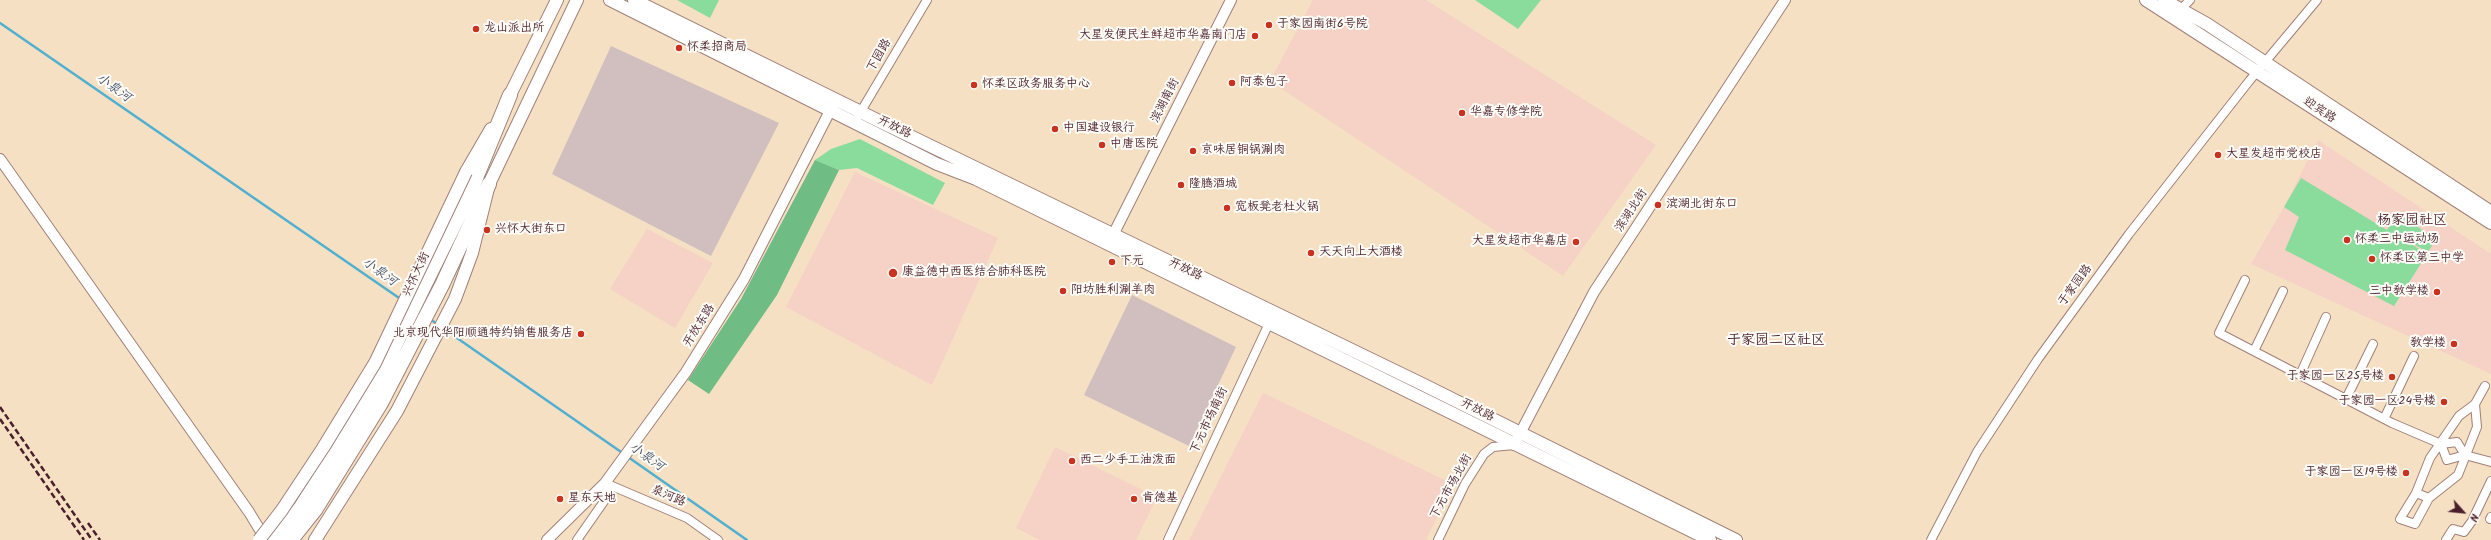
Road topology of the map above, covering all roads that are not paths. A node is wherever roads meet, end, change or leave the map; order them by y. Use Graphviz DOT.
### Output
graph roads {
  1 [pos="557,0"];
  2 [pos="577,0"];
  3 [pos="610,0"];
  4 [pos="634,0"];
  5 [pos="927,0"];
  6 [pos="1231,0"];
  7 [pos="1785,0"];
  8 [pos="2146,0"];
  9 [pos="2164,0"];
  10 [pos="2190,0"];
  11 [pos="2317,0"];
  12 [pos="2180,10"];
  13 [pos="2261,67"];
  14 [pos="510,95"];
  15 [pos="836,99"];
  16 [pos="830,111"];
  17 [pos="861,112"];
  18 [pos="854,123"];
  19 [pos="0,159"];
  20 [pos="489,184"];
  21 [pos="2491,212"];
  22 [pos="2491,223"];
  23 [pos="1113,235"];
  24 [pos="2245,280"];
  25 [pos="2283,291"];
  26 [pos="1274,313"];
  27 [pos="2326,317"];
  28 [pos="1269,325"];
  29 [pos="2373,344"];
  30 [pos="2254,351"];
  31 [pos="2414,356"];
  32 [pos="2300,375"];
  33 [pos="2485,386"];
  34 [pos="2346,399"];
  35 [pos="2475,404"];
  36 [pos="2384,419"];
  37 [pos="1521,434"];
  38 [pos="2441,444"];
  39 [pos="1514,445"];
  40 [pos="2465,455"];
  41 [pos="2491,462"];
  42 [pos="2491,481"];
  43 [pos="605,483"];
  44 [pos="2416,493"];
  45 [pos="2429,498"];
  46 [pos="259,540"];
  47 [pos="266,540"];
  48 [pos="275,540"];
  49 [pos="291,540"];
  50 [pos="315,540"];
  51 [pos="547,540"];
  52 [pos="577,540"];
  53 [pos="718,540"];
  54 [pos="1168,540"];
  55 [pos="1438,540"];
  56 [pos="1710,540"];
  57 [pos="1736,540"];
  58 [pos="1931,540"];
  59 [pos="2446,540"];
  1 -- 14 [label="main road, 兴怀大街"];
  2 -- 20 [label="main road"];
  3 -- 16 [label="main road, 开放路"];
  4 -- 15 [label="main road, 开放路"];
  5 -- 17 [label="street, 下园路"];
  6 -- 23 [label="street, 滨湖南街"];
  7 -- 37 [label="street, 滨湖北街"];
  8 -- 13 [label="main road, 迎宾路"];
  9 -- 12 [label="main road, 迎宾路"];
  10 -- 12 [label="street"];
  11 -- 13 [label="street, 于家园路"];
  12 -- 13 [label="main road, 迎宾路"];
  13 -- 21 [label="main road, 迎宾路"];
  13 -- 22 [label="main road, 迎宾路"];
  13 -- 58 [label="street, 于家园路"];
  14 -- 46 [label="main road, 兴怀大街, bridge"];
  14 -- 48 [label="highway"];
  15 -- 16 [label="street, 开放东路"];
  15 -- 17 [label="main road, 开放路"];
  16 -- 18 [label="main road, 开放路"];
  16 -- 43 [label="street, 开放东路"];
  17 -- 18 [label="street, 下园路"];
  17 -- 23 [label="main road, 开放路"];
  18 -- 28 [label="main road, 开放路"];
  19 -- 47 [label="street"];
  20 -- 49 [label="highway"];
  20 -- 50 [label="main road"];
  23 -- 26 [label="main road, 开放路"];
  24 -- 30 [label="street"];
  25 -- 30 [label="street"];
  26 -- 28 [label="street, 下元市场南街"];
  26 -- 37 [label="main road, 开放路"];
  27 -- 32 [label="street"];
  28 -- 39 [label="main road, 开放路"];
  28 -- 54 [label="street, 下元市场南街"];
  29 -- 34 [label="street"];
  30 -- 32 [label="street"];
  31 -- 36 [label="street"];
  32 -- 34 [label="street"];
  33 -- 35 [label="street"];
  34 -- 36 [label="street"];
  35 -- 38 [label="street"];
  35 -- 40 [label="street"];
  36 -- 38 [label="street"];
  37 -- 39 [label="street, 滨湖北街"];
  37 -- 57 [label="main road, 开放路"];
  38 -- 40 [label="street"];
  38 -- 40 [label="street"];
  38 -- 44 [label="street"];
  39 -- 55 [label="street, 下元市场北街"];
  39 -- 56 [label="main road, 开放路"];
  40 -- 41 [label="street"];
  40 -- 45 [label="street"];
  42 -- 59 [label="street"];
  43 -- 51 [label="street, 开放东路"];
  43 -- 52 [label="street"];
  43 -- 53 [label="street, 泉河路"];
  44 -- 45 [label="street"];
  44 -- 45 [label="street"];
}
